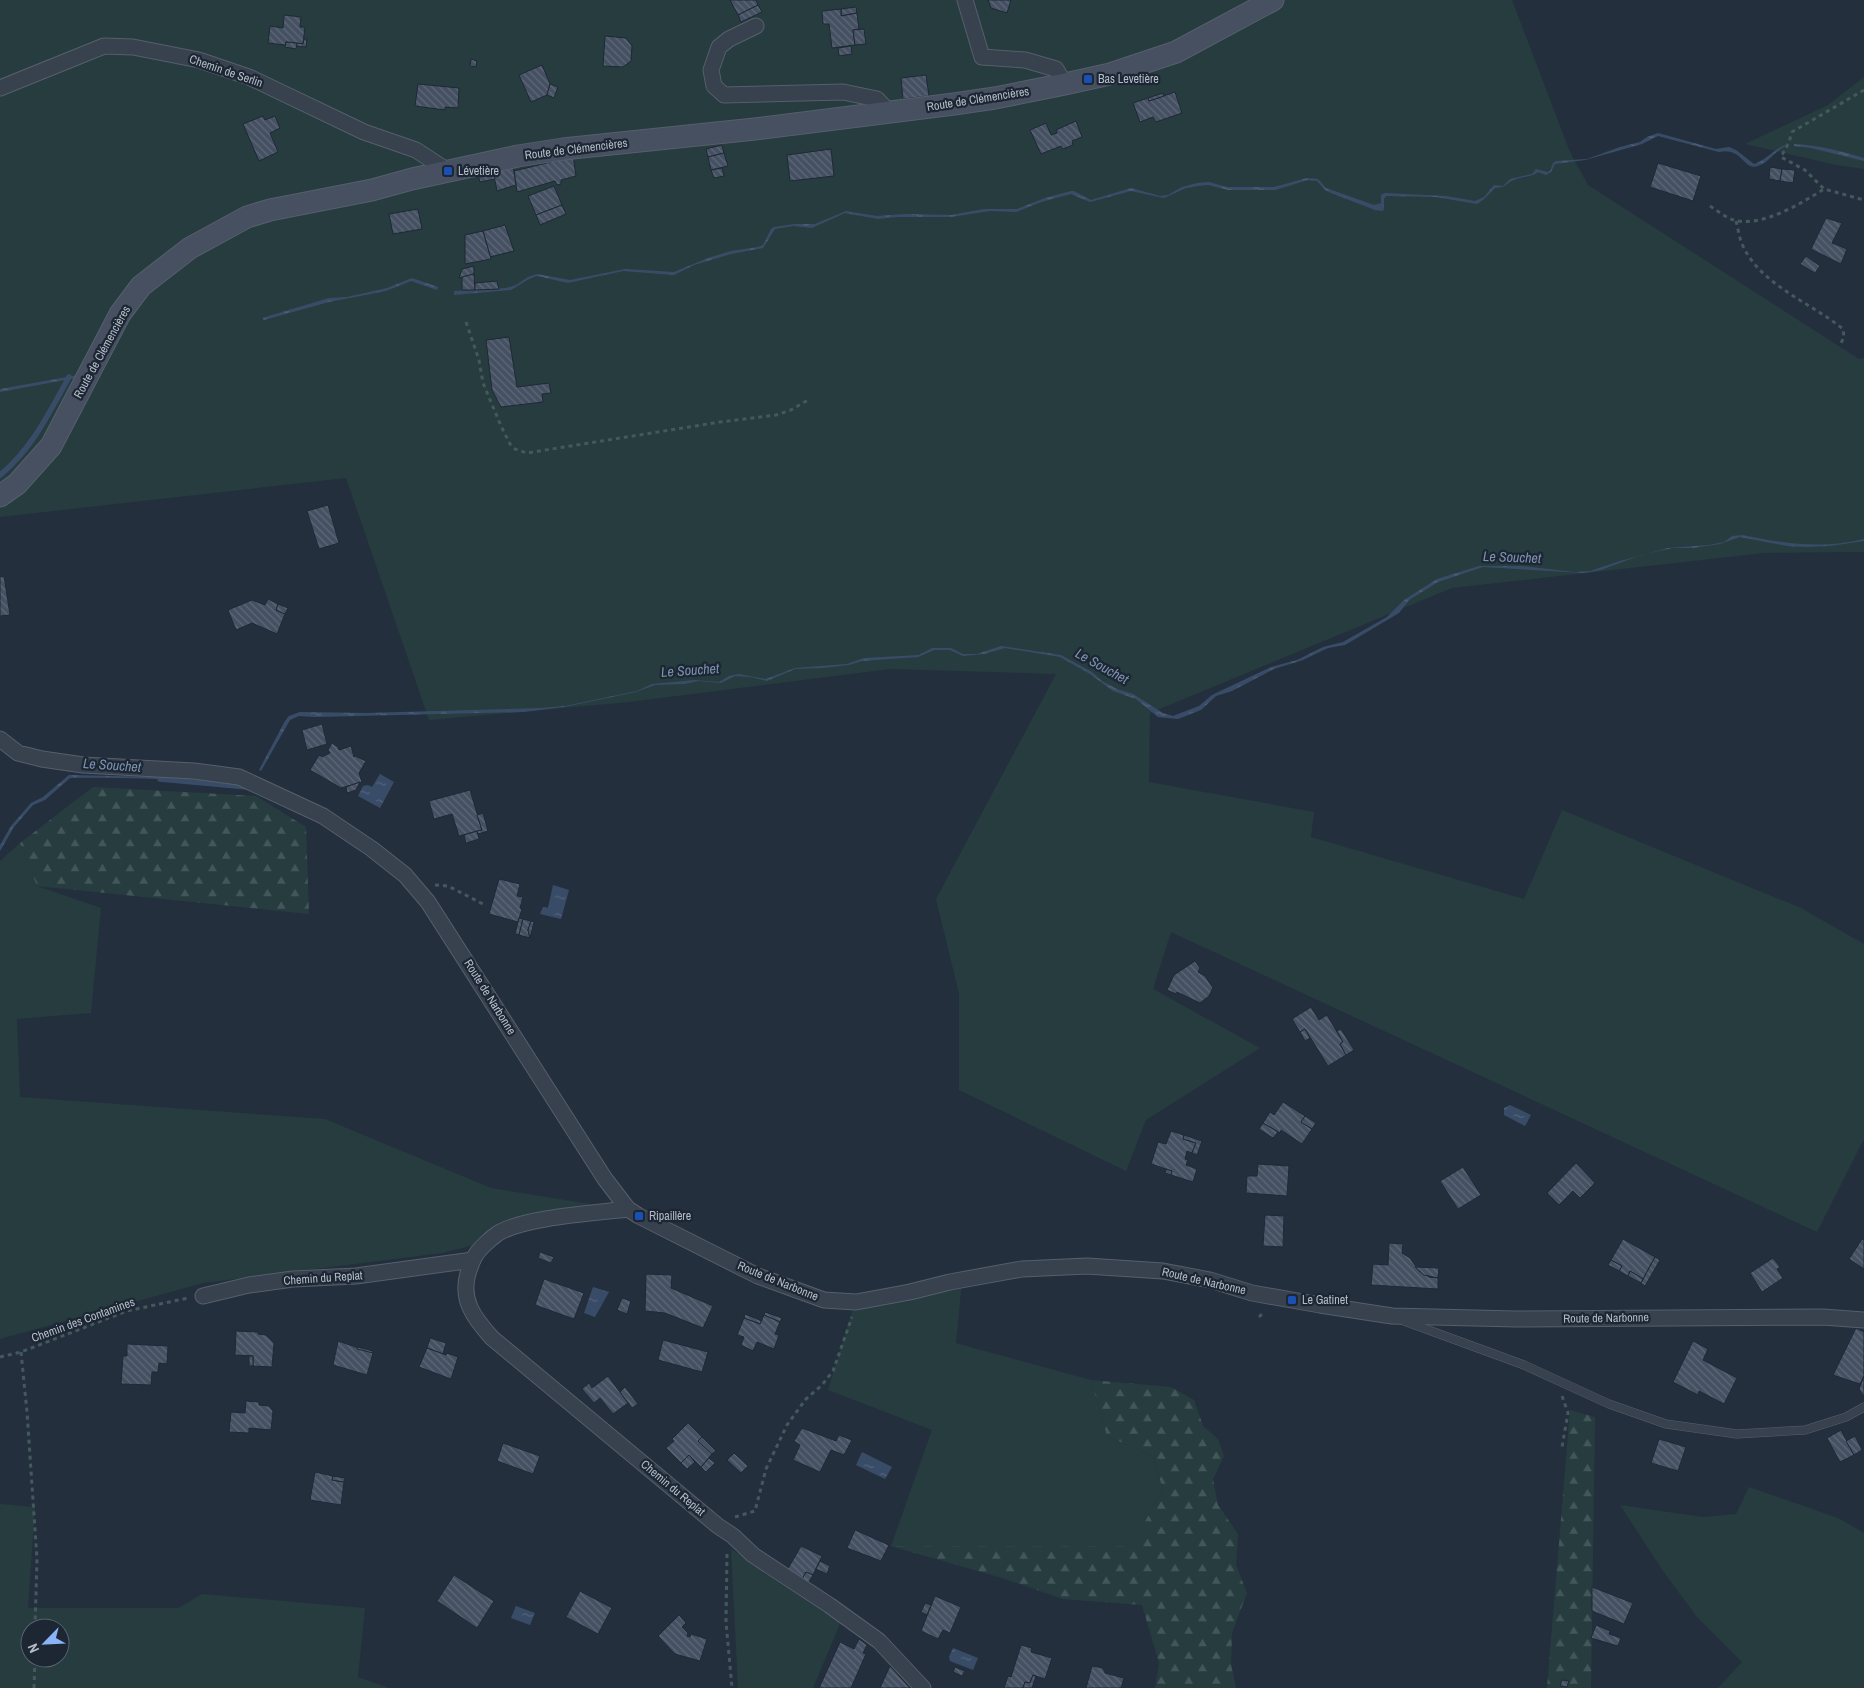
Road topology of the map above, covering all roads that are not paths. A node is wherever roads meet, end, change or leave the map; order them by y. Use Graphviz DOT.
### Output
graph roads {
  1 [pos="965,0"];
  2 [pos="1272,0"];
  3 [pos="756,26"];
  4 [pos="1065,84"];
  5 [pos="0,88"];
  6 [pos="889,112"];
  7 [pos="416,150"];
  8 [pos="448,171"];
  9 [pos="412,179"];
  10 [pos="0,496"];
  11 [pos="0,739"];
  12 [pos="628,1209"];
  13 [pos="473,1260"];
  14 [pos="203,1296"];
  15 [pos="1392,1316"];
  16 [pos="1864,1320"];
  17 [pos="1864,1407"];
  18 [pos="923,1688"];
  1 -- 4 [label="street"];
  2 -- 4 [label="street, Route de Clémencières"];
  3 -- 6 [label="street"];
  4 -- 6 [label="street, Route de Clémencières"];
  5 -- 7 [label="street, Chemin de Serlin"];
  6 -- 8 [label="street, Route de Clémencières"];
  7 -- 8 [label="street, Chemin de Serlin"];
  7 -- 9 [label="street"];
  8 -- 9 [label="street, Route de Clémencières"];
  9 -- 10 [label="street, Route de Clémencières"];
  11 -- 12 [label="street, Route de Narbonne"];
  12 -- 13 [label="street, Chemin du Replat"];
  12 -- 15 [label="street, Route de Narbonne"];
  13 -- 14 [label="street, Chemin du Replat"];
  13 -- 18 [label="street, Chemin du Replat"];
  15 -- 16 [label="street, Route de Narbonne"];
  15 -- 17 [label="lane"];
}
